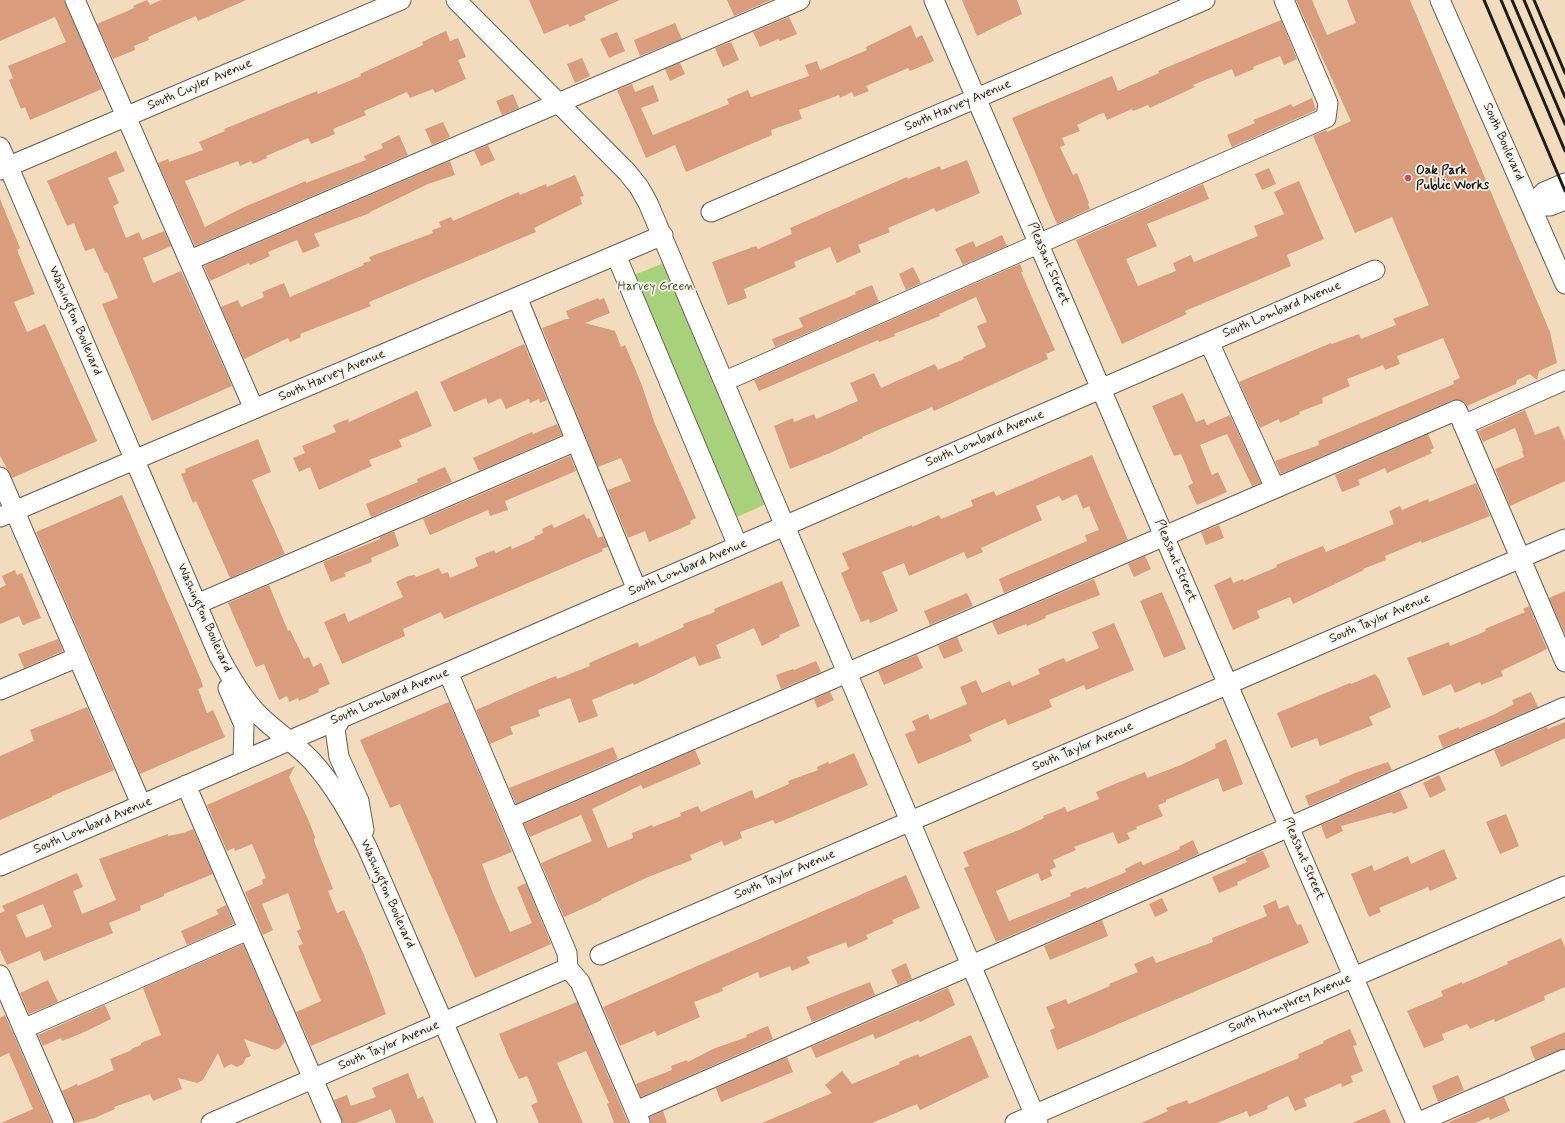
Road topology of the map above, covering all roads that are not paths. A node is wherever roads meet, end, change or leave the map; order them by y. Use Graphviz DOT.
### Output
graph roads {
  1 [pos="75,0"];
  2 [pos="401,0"];
  3 [pos="456,0"];
  4 [pos="800,0"];
  5 [pos="934,0"];
  6 [pos="1205,0"];
  7 [pos="1284,0"];
  8 [pos="1440,0"];
  9 [pos="976,98"];
  10 [pos="559,104"];
  11 [pos="126,116"];
  12 [pos="0,147"];
  13 [pos="4,168"];
  14 [pos="1565,183"];
  15 [pos="1565,200"];
  16 [pos="1531,206"];
  17 [pos="711,212"];
  18 [pos="663,235"];
  19 [pos="1039,243"];
  20 [pos="616,255"];
  21 [pos="190,260"];
  22 [pos="1375,270"];
  23 [pos="1565,284"];
  24 [pos="517,297"];
  25 [pos="1209,342"];
  26 [pos="1565,380"];
  27 [pos="725,381"];
  28 [pos="1102,388"];
  29 [pos="254,409"];
  30 [pos="1463,425"];
  31 [pos="576,441"];
  32 [pos="134,460"];
  33 [pos="0,477"];
  34 [pos="1275,488"];
  35 [pos="7,514"];
  36 [pos="786,525"];
  37 [pos="1164,536"];
  38 [pos="1565,539"];
  39 [pos="738,546"];
  40 [pos="1521,558"];
  41 [pos="636,590"];
  42 [pos="197,604"];
  43 [pos="219,656"];
  44 [pos="78,657"];
  45 [pos="1565,662"];
  46 [pos="448,672"];
  47 [pos="848,672"];
  48 [pos="1228,684"];
  49 [pos="0,690"];
  50 [pos="1565,707"];
  51 [pos="342,718"];
  52 [pos="289,740"];
  53 [pos="243,760"];
  54 [pos="186,785"];
  55 [pos="142,804"];
  56 [pos="510,818"];
  57 [pos="911,821"];
  58 [pos="1289,827"];
  59 [pos="367,847"];
  60 [pos="0,866"];
  61 [pos="1565,886"];
  62 [pos="248,930"];
  63 [pos="600,955"];
  64 [pos="972,965"];
  65 [pos="568,968"];
  66 [pos="0,975"];
  67 [pos="1354,977"];
  68 [pos="443,1022"];
  69 [pos="23,1028"];
  70 [pos="1565,1060"];
  71 [pos="313,1079"];
  72 [pos="638,1117"];
  73 [pos="1036,1119"];
  74 [pos="64,1123"];
  75 [pos="211,1123"];
  76 [pos="332,1123"];
  77 [pos="487,1123"];
  78 [pos="1015,1123"];
  79 [pos="1417,1123"];
  1 -- 11 [label="street"];
  2 -- 11 [label="street, South Cuyler Avenue"];
  3 -- 10 [label="street"];
  4 -- 10 [label="street"];
  5 -- 9 [label="street, Pleasant Street"];
  6 -- 9 [label="street, South Harvey Avenue"];
  7 -- 19 [label="street"];
  8 -- 16 [label="street, South Boulevard"];
  9 -- 17 [label="street, South Harvey Avenue"];
  9 -- 19 [label="street, Pleasant Street"];
  10 -- 18 [label="street"];
  10 -- 21 [label="street"];
  11 -- 13 [label="street, South Cuyler Avenue"];
  11 -- 21 [label="street"];
  12 -- 13 [label="street, Washington Boulevard"];
  13 -- 32 [label="street, Washington Boulevard"];
  14 -- 16 [label="street"];
  15 -- 16 [label="street"];
  16 -- 23 [label="street, South Boulevard"];
  18 -- 20 [label="street, South Harvey Avenue"];
  18 -- 27 [label="street"];
  19 -- 27 [label="street"];
  19 -- 28 [label="street, Pleasant Street"];
  20 -- 24 [label="street, South Harvey Avenue"];
  20 -- 39 [label="street"];
  21 -- 29 [label="street"];
  22 -- 25 [label="street, South Lombard Avenue"];
  24 -- 29 [label="street, South Harvey Avenue"];
  24 -- 31 [label="street"];
  25 -- 28 [label="street, South Lombard Avenue"];
  25 -- 34 [label="street"];
  26 -- 30 [label="street"];
  27 -- 36 [label="street"];
  28 -- 36 [label="street, South Lombard Avenue"];
  28 -- 37 [label="street, Pleasant Street"];
  29 -- 32 [label="street, South Harvey Avenue"];
  30 -- 34 [label="street"];
  30 -- 40 [label="street"];
  31 -- 41 [label="street"];
  31 -- 42 [label="street"];
  32 -- 35 [label="street, South Harvey Avenue"];
  32 -- 42 [label="street, Washington Boulevard"];
  33 -- 35 [label="street"];
  34 -- 37 [label="street"];
  35 -- 44 [label="street"];
  36 -- 39 [label="street, South Lombard Avenue"];
  36 -- 47 [label="street"];
  37 -- 47 [label="street"];
  37 -- 48 [label="street, Pleasant Street"];
  38 -- 40 [label="street, South Taylor Avenue"];
  39 -- 41 [label="street, South Lombard Avenue"];
  40 -- 45 [label="street"];
  40 -- 48 [label="street, South Taylor Avenue"];
  41 -- 46 [label="street, South Lombard Avenue"];
  42 -- 43 [label="street, Washington Boulevard"];
  43 -- 52 [label="street, Washington Boulevard"];
  43 -- 53 [label="street"];
  44 -- 49 [label="street"];
  44 -- 55 [label="street"];
  46 -- 51 [label="street, South Lombard Avenue"];
  46 -- 56 [label="street"];
  47 -- 56 [label="street"];
  47 -- 57 [label="street"];
  48 -- 57 [label="street, South Taylor Avenue"];
  48 -- 58 [label="street, Pleasant Street"];
  50 -- 58 [label="street"];
  51 -- 52 [label="street, South Lombard Avenue"];
  51 -- 59 [label="street"];
  52 -- 53 [label="street, South Lombard Avenue"];
  52 -- 59 [label="street, Washington Boulevard"];
  53 -- 54 [label="street, South Lombard Avenue"];
  54 -- 55 [label="street, South Lombard Avenue"];
  54 -- 62 [label="street"];
  55 -- 60 [label="street, South Lombard Avenue"];
  56 -- 65 [label="street"];
  57 -- 63 [label="street, South Taylor Avenue"];
  57 -- 64 [label="street"];
  58 -- 64 [label="street"];
  58 -- 67 [label="street, Pleasant Street"];
  59 -- 68 [label="street, Washington Boulevard"];
  61 -- 67 [label="street, South Humphrey Avenue"];
  62 -- 69 [label="street"];
  62 -- 71 [label="street"];
  64 -- 72 [label="street"];
  64 -- 73 [label="street"];
  65 -- 68 [label="street, South Taylor Avenue"];
  65 -- 72 [label="street"];
  66 -- 69 [label="street"];
  67 -- 73 [label="street, South Humphrey Avenue"];
  67 -- 79 [label="street, Pleasant Street"];
  68 -- 71 [label="street, South Taylor Avenue"];
  68 -- 77 [label="street, Washington Boulevard"];
  69 -- 74 [label="street"];
  70 -- 79 [label="street"];
  71 -- 75 [label="street, South Taylor Avenue"];
  71 -- 76 [label="street"];
  73 -- 78 [label="street, South Humphrey Avenue"];
}
